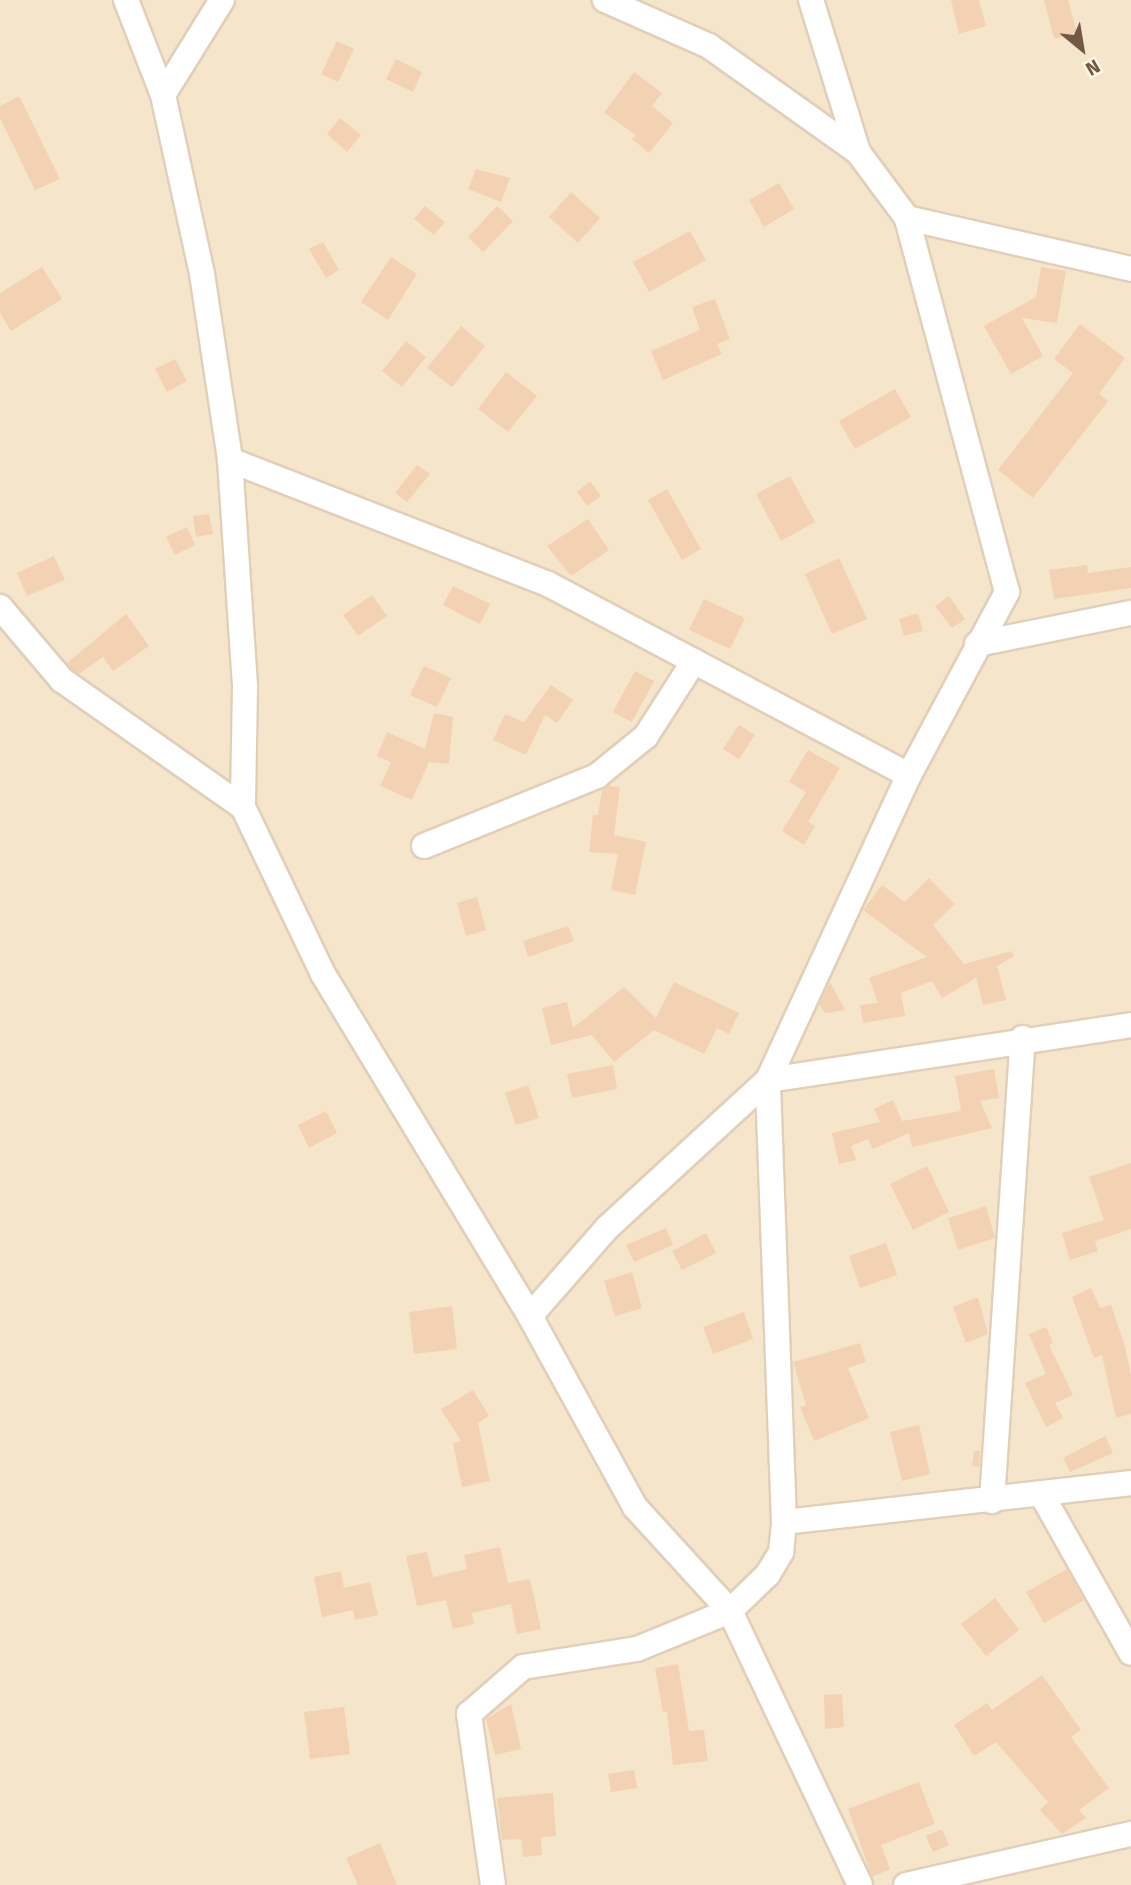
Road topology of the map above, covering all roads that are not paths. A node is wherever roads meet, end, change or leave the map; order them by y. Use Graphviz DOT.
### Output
graph roads {
  1 [pos="126,0"];
  2 [pos="222,0"];
  3 [pos="605,0"];
  4 [pos="811,0"];
  5 [pos="163,95"];
  6 [pos="858,152"];
  7 [pos="907,218"];
  8 [pos="1131,269"];
  9 [pos="230,460"];
  10 [pos="0,607"];
  11 [pos="1131,613"];
  12 [pos="977,644"];
  13 [pos="694,661"];
  14 [pos="909,775"];
  15 [pos="243,807"];
  16 [pos="424,846"];
  17 [pos="1131,1026"];
  18 [pos="1023,1038"];
  19 [pos="768,1080"];
  20 [pos="530,1316"];
  21 [pos="1131,1483"];
  22 [pos="1042,1495"];
  23 [pos="992,1501"];
  24 [pos="784,1522"];
  25 [pos="730,1611"];
  26 [pos="1131,1653"];
  27 [pos="1131,1834"];
  28 [pos="493,1885"];
  29 [pos="860,1885"];
  30 [pos="906,1885"];
  1 -- 5 [label="street"];
  2 -- 5 [label="street"];
  3 -- 6 [label="street"];
  4 -- 6 [label="street"];
  5 -- 9 [label="street"];
  6 -- 7 [label="street"];
  7 -- 8 [label="street"];
  7 -- 12 [label="street"];
  9 -- 13 [label="street"];
  9 -- 15 [label="street"];
  10 -- 15 [label="street"];
  11 -- 12 [label="street"];
  12 -- 14 [label="street"];
  13 -- 14 [label="street"];
  13 -- 16 [label="street"];
  14 -- 19 [label="street"];
  15 -- 20 [label="street"];
  17 -- 18 [label="street"];
  18 -- 19 [label="street"];
  18 -- 23 [label="street"];
  19 -- 20 [label="street"];
  19 -- 24 [label="street"];
  20 -- 25 [label="street"];
  21 -- 22 [label="street"];
  22 -- 23 [label="street"];
  22 -- 26 [label="street"];
  23 -- 24 [label="street"];
  24 -- 25 [label="street"];
  25 -- 28 [label="street"];
  25 -- 29 [label="street"];
  27 -- 30 [label="street"];
}
